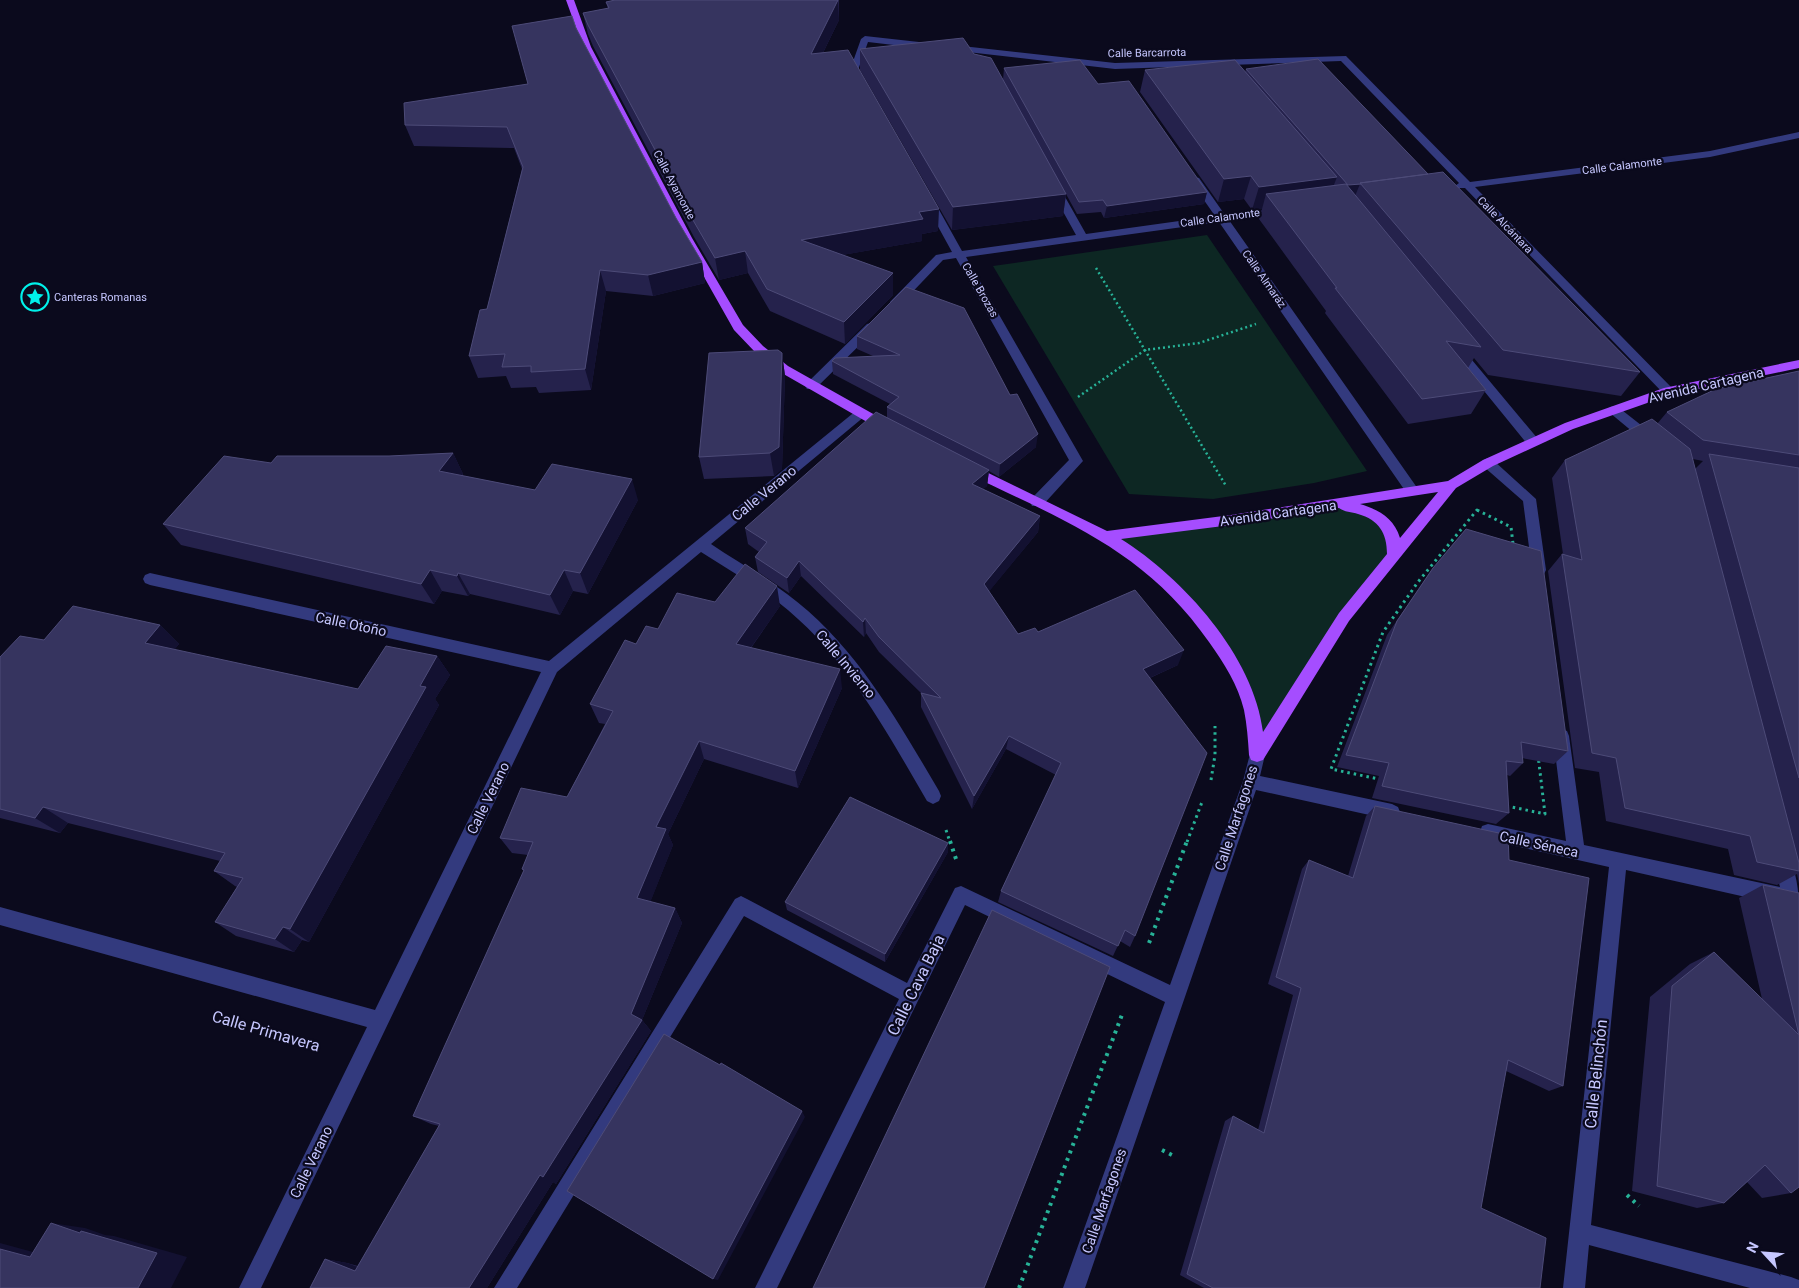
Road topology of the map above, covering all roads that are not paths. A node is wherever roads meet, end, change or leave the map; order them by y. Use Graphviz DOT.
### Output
graph roads {
  1 [pos="570,0"];
  2 [pos="981,52"];
  3 [pos="1343,58"];
  4 [pos="1220,63"];
  5 [pos="988,64"];
  6 [pos="1228,73"];
  7 [pos="863,87"];
  8 [pos="1799,134"];
  9 [pos="1188,170"];
  10 [pos="1050,178"];
  11 [pos="1466,185"];
  12 [pos="1446,188"];
  13 [pos="926,196"];
  14 [pos="1289,209"];
  15 [pos="1221,218"];
  16 [pos="1082,237"];
  17 [pos="959,254"];
  18 [pos="1451,342"];
  19 [pos="1799,364"];
  20 [pos="811,386"];
  21 [pos="1668,391"];
  22 [pos="1614,410"];
  23 [pos="861,413"];
  24 [pos="895,431"];
  25 [pos="1533,442"];
  26 [pos="1659,446"];
  27 [pos="1488,463"];
  28 [pos="962,466"];
  29 [pos="1451,485"];
  30 [pos="1413,492"];
  31 [pos="1037,502"];
  32 [pos="1336,504"];
  33 [pos="1105,536"];
  34 [pos="701,545"];
  35 [pos="1394,555"];
  36 [pos="150,579"];
  37 [pos="1541,588"];
  38 [pos="551,668"];
  39 [pos="1559,724"];
  40 [pos="1257,756"];
  41 [pos="1251,781"];
  42 [pos="933,796"];
  43 [pos="1404,814"];
  44 [pos="1470,829"];
  45 [pos="1777,841"];
  46 [pos="1576,851"];
  47 [pos="1618,861"];
  48 [pos="1795,900"];
  49 [pos="0,916"];
  50 [pos="911,996"];
  51 [pos="1175,997"];
  52 [pos="379,1022"];
  53 [pos="1580,1232"];
  54 [pos="250,1288"];
  55 [pos="505,1288"];
  56 [pos="766,1288"];
  57 [pos="1074,1288"];
  58 [pos="1574,1288"];
  59 [pos="1791,1288"];
  1 -- 20 [label="main road, Calle Ayamonte"];
  2 -- 4 [label="street, Calle Barcarrota"];
  2 -- 5 [label="street"];
  2 -- 7 [label="street, Calle Barcarrota"];
  3 -- 4 [label="street, Calle Barcarrota"];
  3 -- 11 [label="street, Calle Alcántara"];
  4 -- 6 [label="street"];
  8 -- 11 [label="street, Calle Calamonte"];
  9 -- 15 [label="street, Calle Almaráz"];
  10 -- 16 [label="street"];
  11 -- 12 [label="street, Calle Calamonte"];
  11 -- 21 [label="street, Calle Alcántara"];
  13 -- 17 [label="street, Calle Brozas"];
  14 -- 15 [label="street, Calle Calamonte"];
  15 -- 16 [label="street, Calle Calamonte"];
  15 -- 30 [label="street, Calle Almaráz"];
  16 -- 17 [label="street, Calle Calamonte"];
  17 -- 20 [label="street, Calle Calamonte"];
  17 -- 31 [label="street, Calle Brozas"];
  18 -- 25 [label="street"];
  19 -- 21 [label="main road, Avenida Cartagena"];
  20 -- 23 [label="main road"];
  21 -- 22 [label="main road, Avenida Cartagena"];
  22 -- 25 [label="main road, Avenida Cartagena"];
  22 -- 26 [label="street"];
  23 -- 24 [label="main road"];
  23 -- 34 [label="street, Calle Verano"];
  25 -- 27 [label="main road, Avenida Cartagena"];
  27 -- 29 [label="main road, Avenida Cartagena"];
  27 -- 37 [label="street"];
  28 -- 31 [label="main road, Calle Marfagones"];
  29 -- 30 [label="main road, Avenida Cartagena"];
  29 -- 35 [label="main road, Avenida Cartagena"];
  30 -- 32 [label="main road, Avenida Cartagena"];
  31 -- 33 [label="main road, Calle Marfagones"];
  32 -- 33 [label="main road, Avenida Cartagena"];
  32 -- 35 [label="main road"];
  33 -- 40 [label="main road, Calle Marfagones"];
  34 -- 38 [label="street, Calle Verano"];
  34 -- 42 [label="street, Calle Invierno"];
  35 -- 40 [label="main road, Avenida Cartagena"];
  36 -- 38 [label="street, Calle Otoño"];
  38 -- 52 [label="street, Calle Verano"];
  39 -- 46 [label="street"];
  40 -- 41 [label="street, Calle Marfagones"];
  41 -- 43 [label="street"];
  41 -- 51 [label="street, Calle Marfagones"];
  44 -- 46 [label="street, Calle Séneca"];
  45 -- 48 [label="street"];
  46 -- 47 [label="street, Calle Séneca"];
  47 -- 48 [label="street, Calle Séneca"];
  47 -- 53 [label="street, Calle Belinchón"];
  49 -- 52 [label="street"];
  50 -- 51 [label="street, Calle Cava Baja"];
  50 -- 55 [label="street"];
  50 -- 56 [label="street, Calle Cava Baja"];
  51 -- 57 [label="street, Calle Marfagones"];
  52 -- 54 [label="street, Calle Verano"];
  53 -- 58 [label="street, Calle Belinchón"];
  53 -- 59 [label="street"];
}
